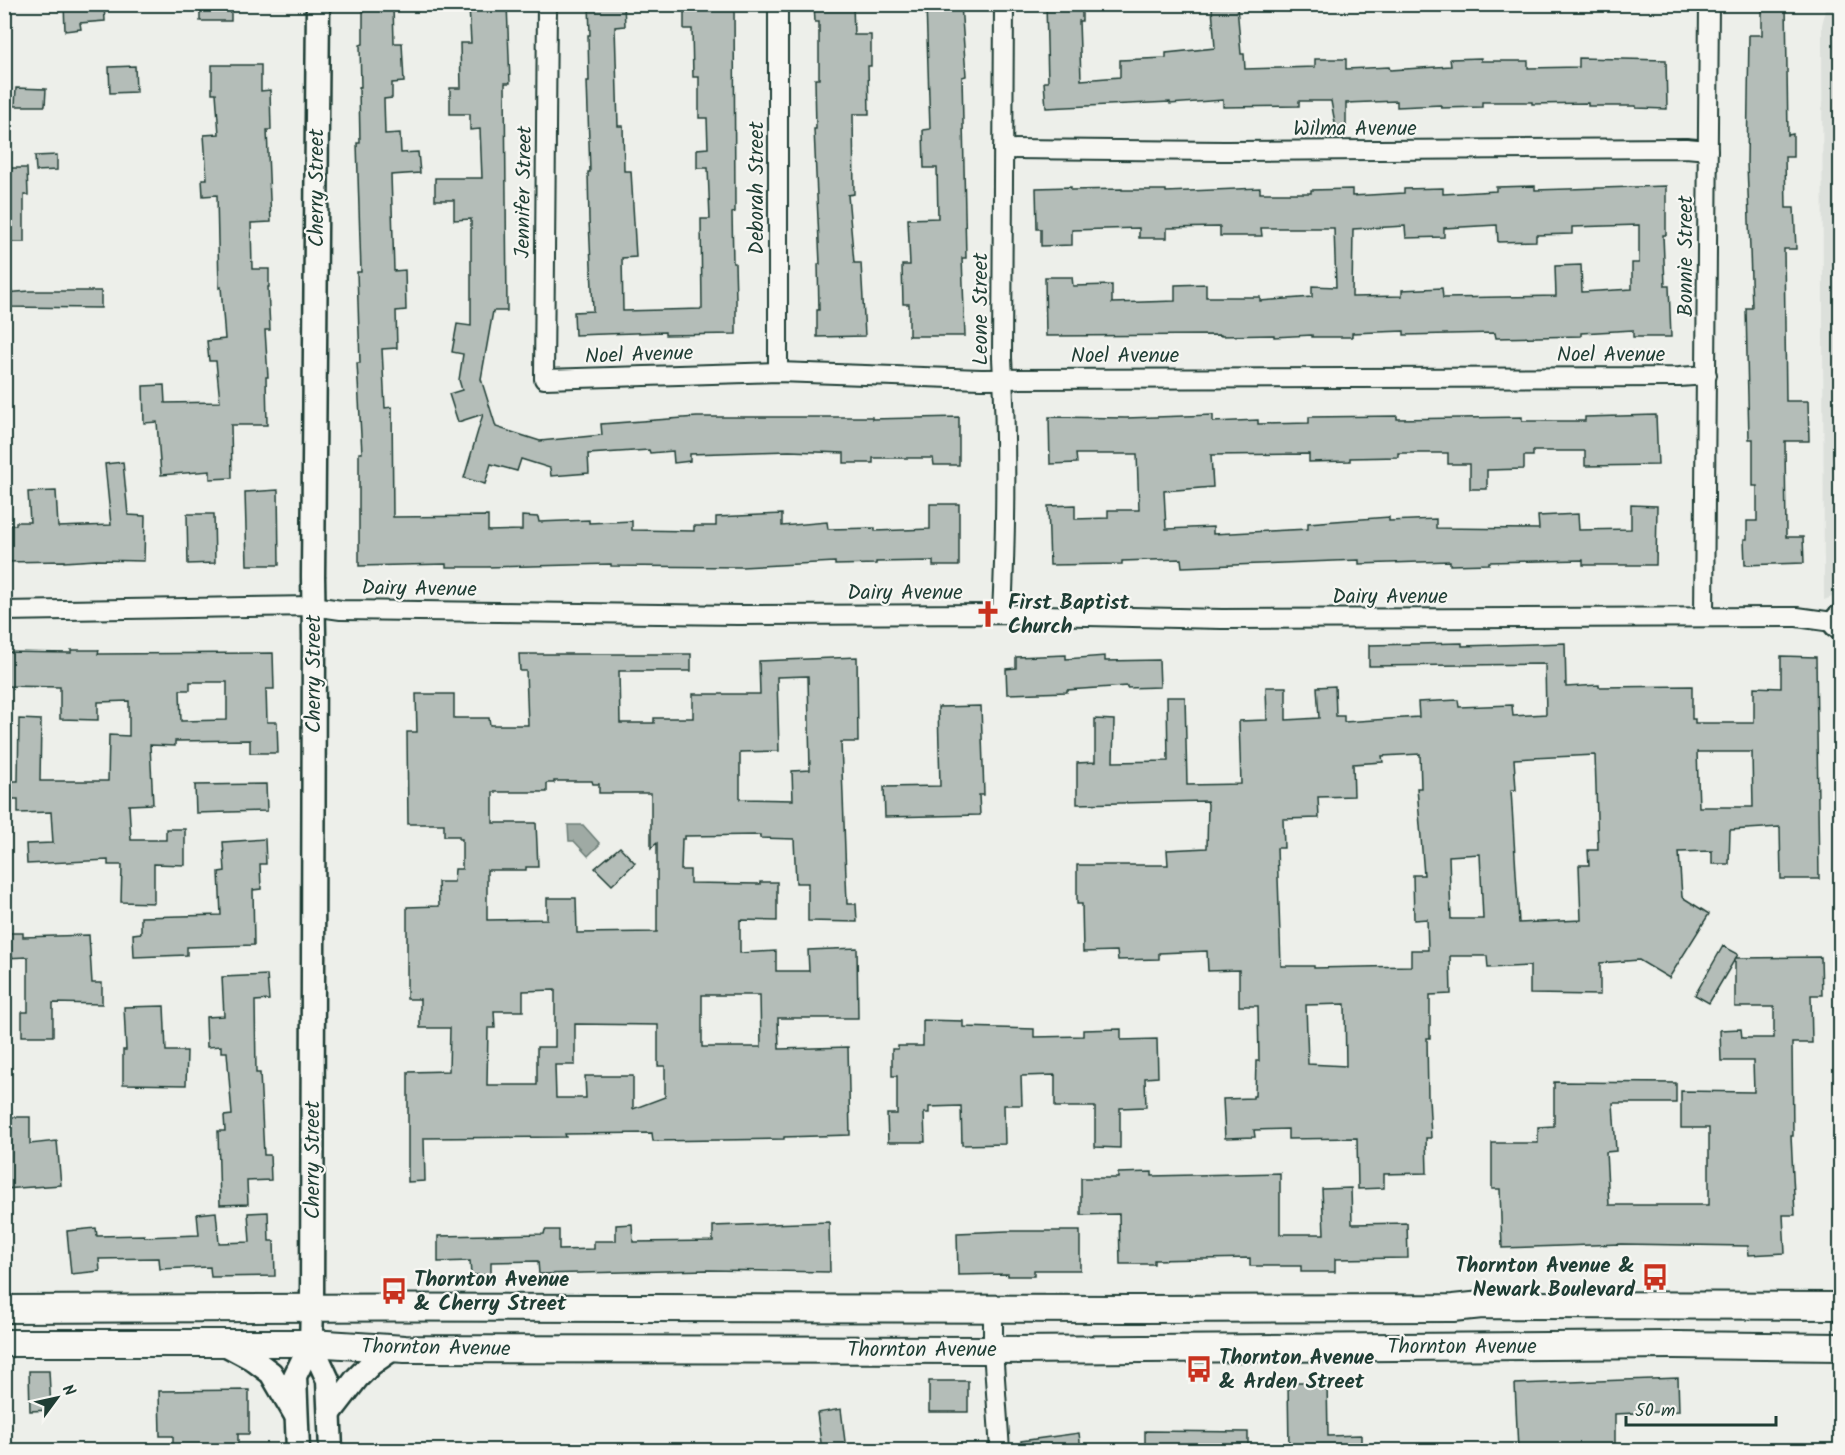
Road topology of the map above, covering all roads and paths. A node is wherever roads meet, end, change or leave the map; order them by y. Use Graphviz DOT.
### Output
graph roads {
  1 [pos="318,4"];
  2 [pos="547,4"];
  3 [pos="778,4"];
  4 [pos="1004,4"];
  5 [pos="1709,4"];
  6 [pos="1003,149"];
  7 [pos="1707,150"];
  8 [pos="778,372"];
  9 [pos="1707,375"];
  10 [pos="544,379"];
  11 [pos="1003,379"];
  12 [pos="313,606"];
  13 [pos="4,611"];
  14 [pos="1002,614"];
  15 [pos="1704,616"];
  16 [pos="1840,622"];
  17 [pos="1840,1306"];
  18 [pos="312,1307"];
  19 [pos="4,1309"];
  20 [pos="993,1310"];
  21 [pos="4,1343"];
  22 [pos="223,1343"];
  23 [pos="310,1343"];
  24 [pos="1840,1347"];
  25 [pos="394,1348"];
  26 [pos="993,1350"];
  27 [pos="330,1413"];
  28 [pos="297,1417"];
  29 [pos="298,1450"];
  30 [pos="331,1450"];
  31 [pos="1000,1450"];
  1 -- 12 [label="street, Cherry Street"];
  2 -- 10 [label="street, Jennifer Street"];
  3 -- 8 [label="street, Deborah Street"];
  4 -- 6 [label="street, Leone Street"];
  5 -- 7 [label="street, Bonnie Street"];
  6 -- 7 [label="street, Wilma Avenue"];
  6 -- 11 [label="street, Leone Street"];
  7 -- 9 [label="street, Bonnie Street"];
  8 -- 10 [label="street, Noel Avenue"];
  8 -- 11 [label="street, Noel Avenue"];
  9 -- 11 [label="street, Noel Avenue"];
  9 -- 15 [label="street, Bonnie Street"];
  11 -- 14 [label="street, Leone Street"];
  12 -- 13 [label="street, Dairy Avenue"];
  12 -- 14 [label="street, Dairy Avenue"];
  12 -- 18 [label="street, Cherry Street"];
  14 -- 15 [label="street, Dairy Avenue"];
  15 -- 16 [label="street, Dairy Avenue"];
  17 -- 20 [label="main road, Thornton Avenue"];
  18 -- 19 [label="main road, Thornton Avenue"];
  18 -- 20 [label="main road, Thornton Avenue"];
  18 -- 23 [label="street, Cherry Street"];
  20 -- 26 [label="street"];
  21 -- 22 [label="main road, Thornton Avenue"];
  22 -- 23 [label="main road, Thornton Avenue"];
  22 -- 28 [label="street"];
  23 -- 25 [label="main road, Thornton Avenue"];
  23 -- 27 [label="street, Cherry Street"];
  23 -- 28 [label="street, Cherry Street"];
  24 -- 26 [label="main road, Thornton Avenue"];
  25 -- 26 [label="main road, Thornton Avenue"];
  25 -- 27 [label="street"];
  26 -- 31 [label="street"];
  27 -- 30 [label="street, Cherry Street"];
  28 -- 29 [label="street, Cherry Street"];
}
